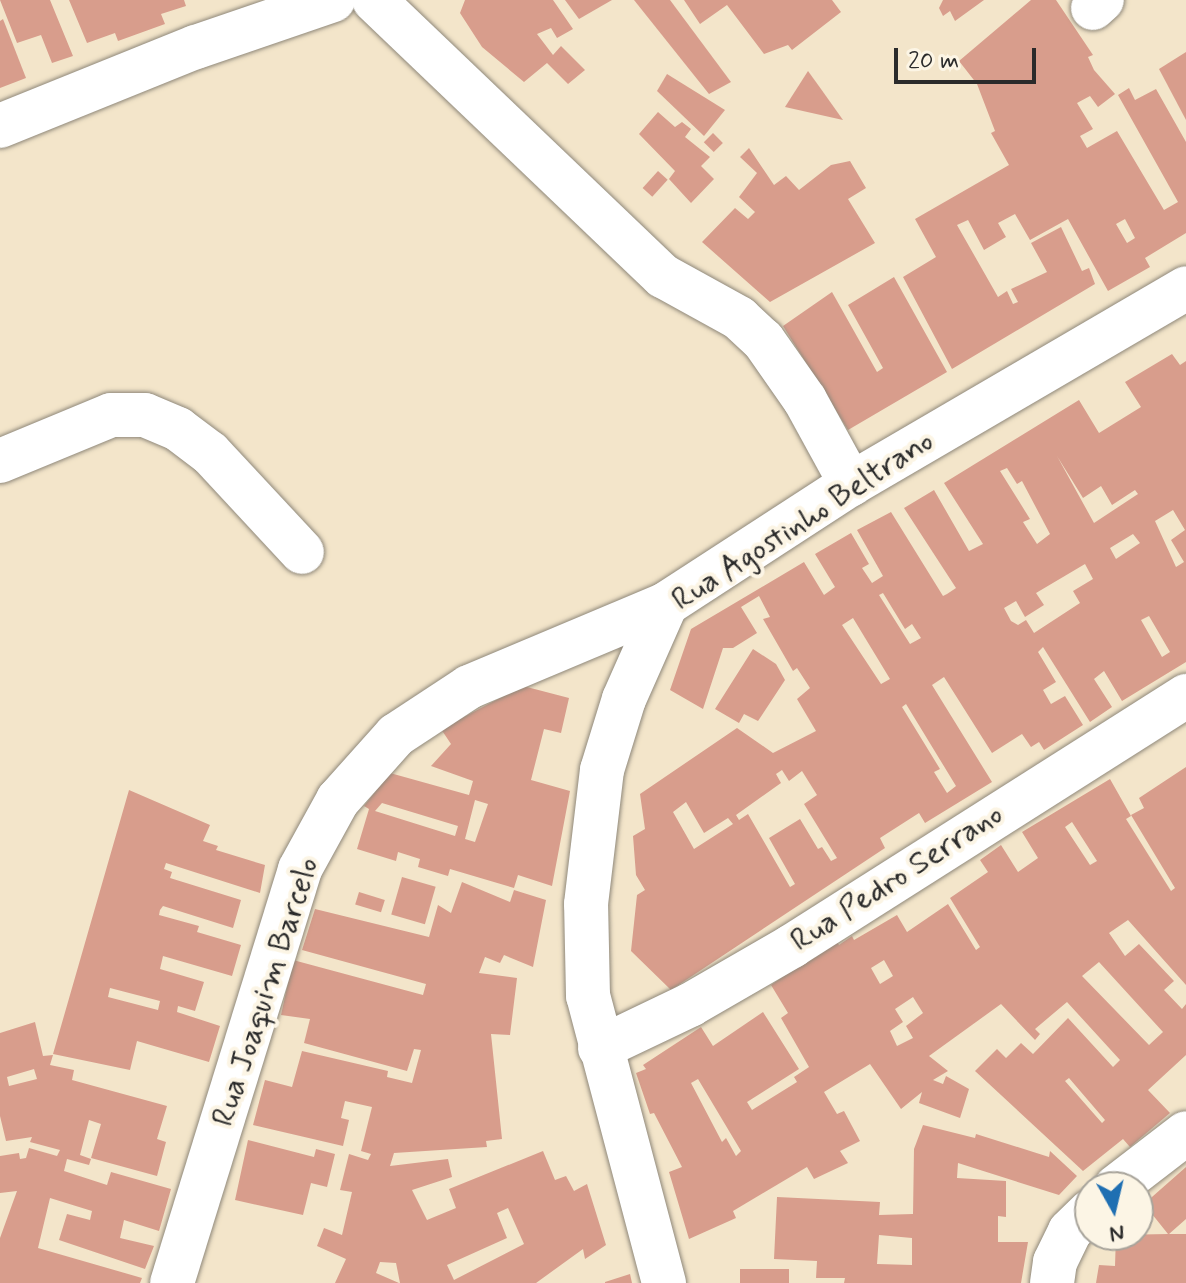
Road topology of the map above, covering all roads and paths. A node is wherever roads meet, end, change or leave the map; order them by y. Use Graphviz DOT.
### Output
graph roads {
  1 [pos="333,0"];
  2 [pos="374,0"];
  3 [pos="0,126"];
  4 [pos="1186,288"];
  5 [pos="0,461"];
  6 [pos="851,484"];
  7 [pos="302,552"];
  8 [pos="666,604"];
  9 [pos="1186,696"];
  10 [pos="600,1048"];
  11 [pos="1186,1133"];
  12 [pos="1137,1171"];
  13 [pos="1074,1227"];
  14 [pos="172,1283"];
  15 [pos="664,1283"];
  16 [pos="1052,1283"];
  1 -- 3 [label="street"];
  2 -- 6 [label="street"];
  4 -- 6 [label="street, Rua Agostinho Beltrano"];
  5 -- 7 [label="street"];
  6 -- 8 [label="street, Rua Agostinho Beltrano"];
  8 -- 10 [label="street, Rua Agostinho Beltrano"];
  8 -- 14 [label="street, Rua Joaquim Barcelo"];
  9 -- 10 [label="street, Rua Pedro Serrano"];
  10 -- 15 [label="street, Rua Agostinho Beltrano"];
  11 -- 12 [label="street"];
  13 -- 16 [label="street"];
}
